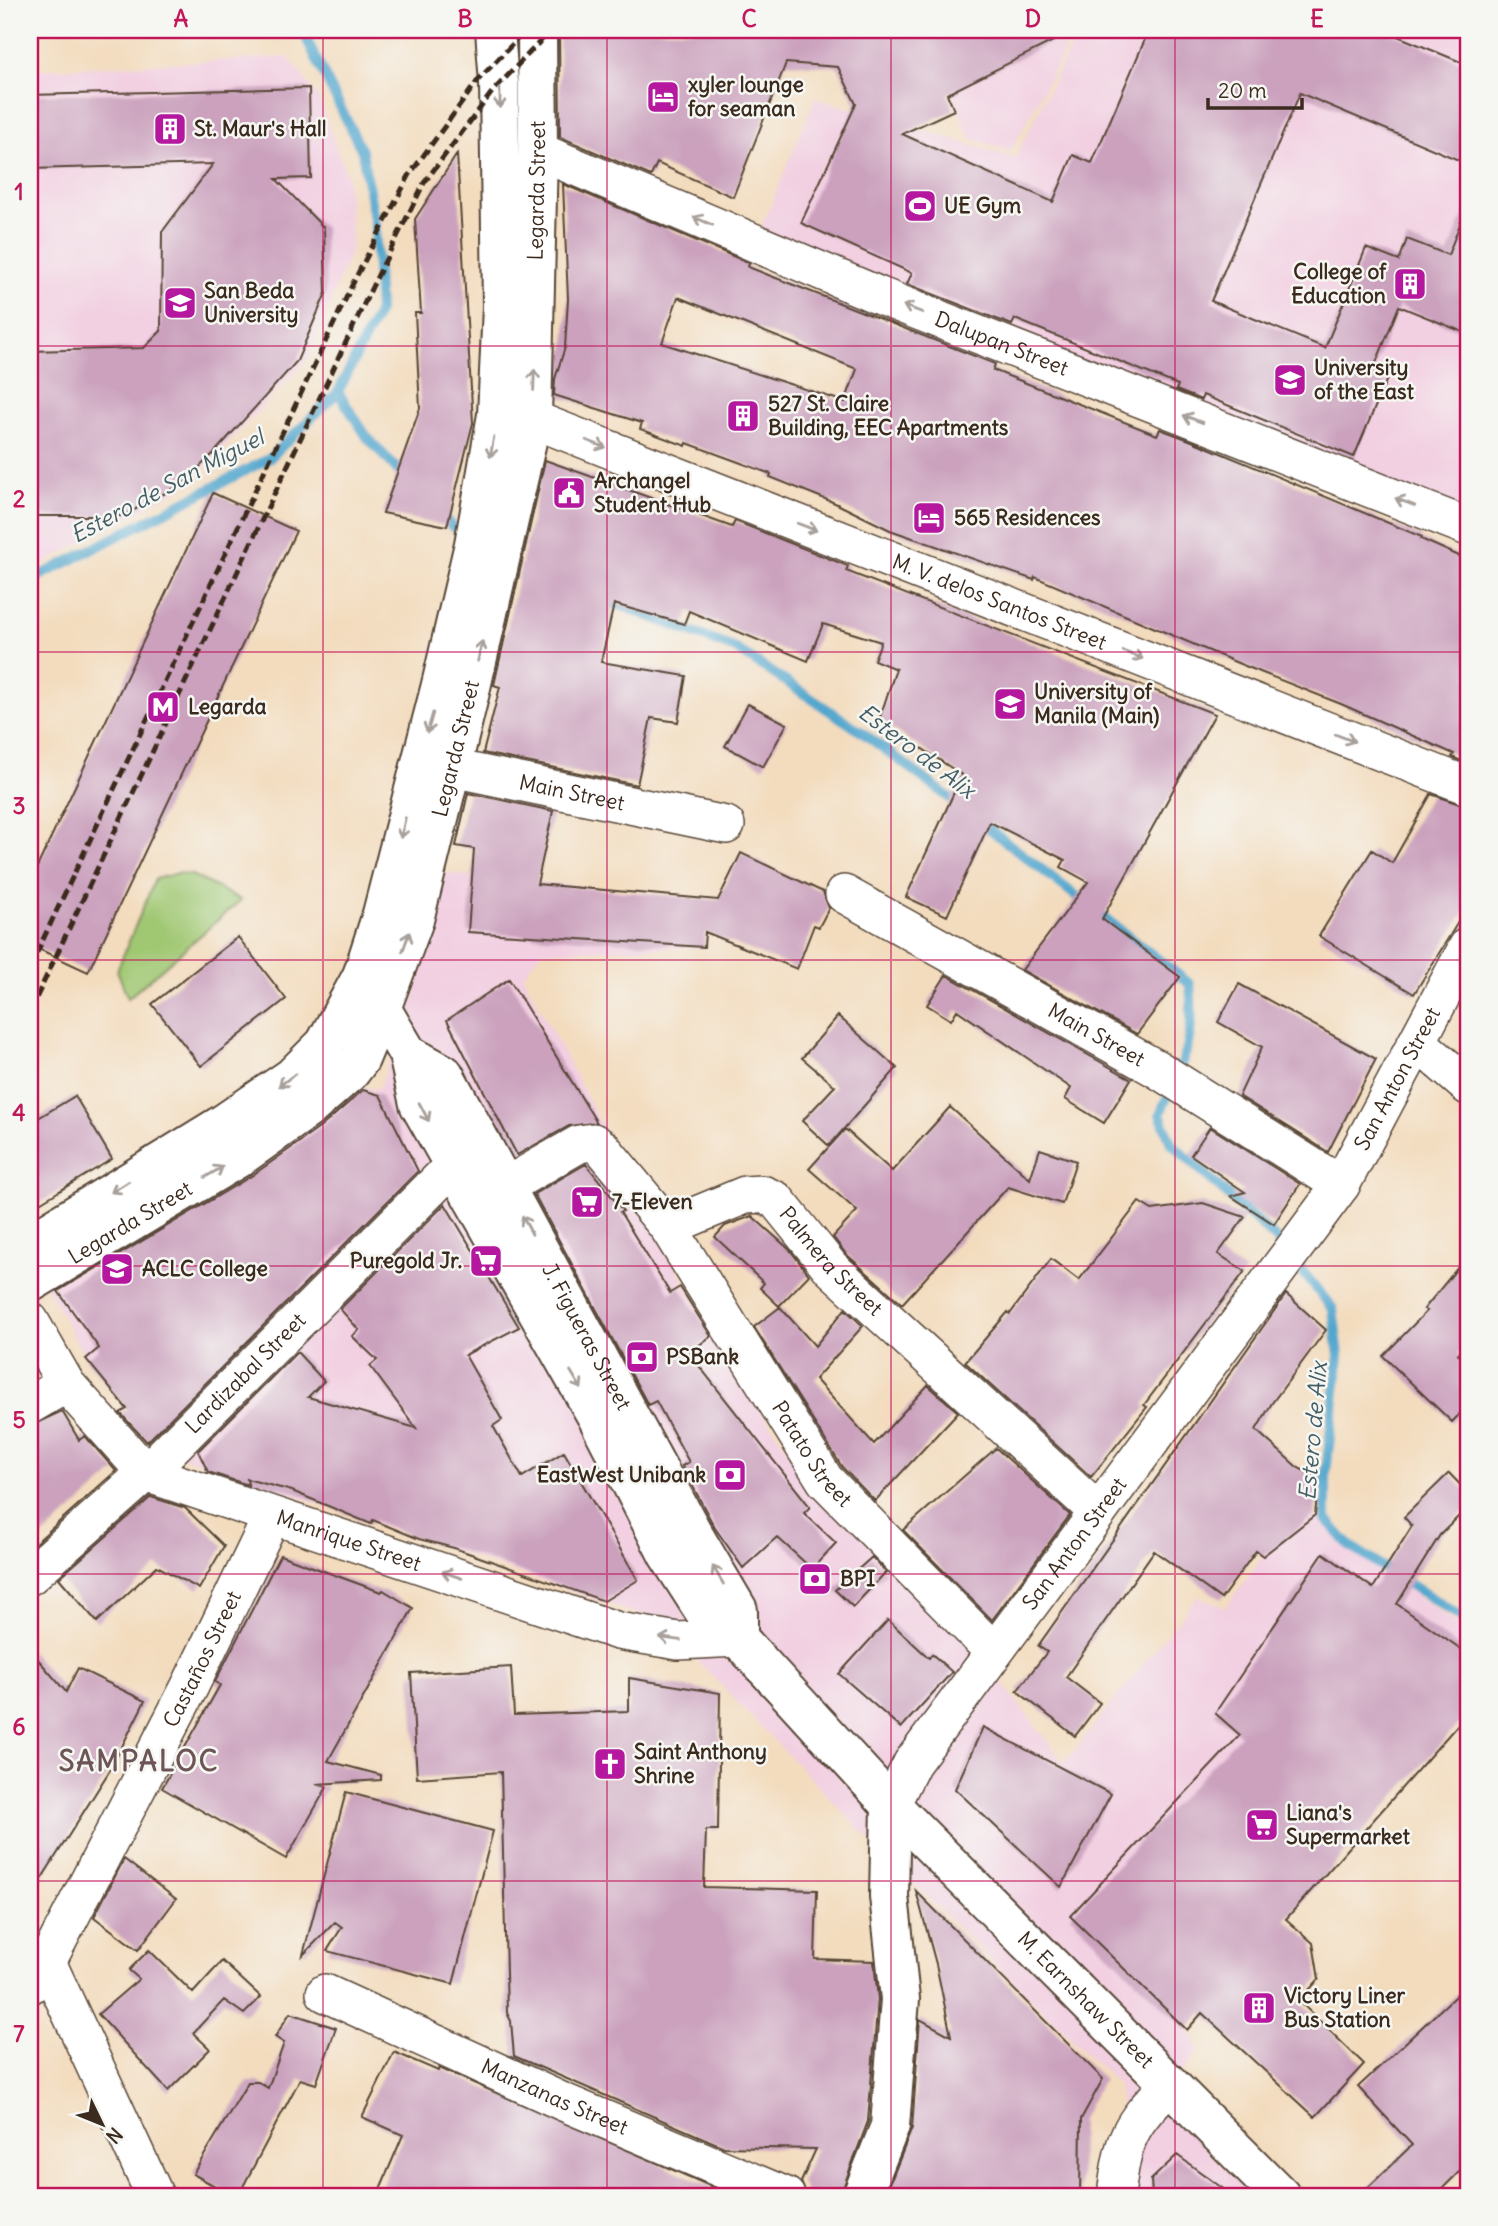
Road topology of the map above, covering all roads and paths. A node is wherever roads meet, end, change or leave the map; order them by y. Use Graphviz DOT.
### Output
graph roads {
  1 [pos="495,30"];
  2 [pos="537,30"];
  3 [pos="538,150"];
  4 [pos="532,419"];
  5 [pos="1468,527"];
  6 [pos="435,764"];
  7 [pos="1468,786"];
  8 [pos="726,825"];
  9 [pos="844,894"];
  10 [pos="1468,946"];
  11 [pos="372,991"];
  12 [pos="1418,1043"];
  13 [pos="408,1054"];
  14 [pos="1468,1086"];
  15 [pos="454,1165"];
  16 [pos="1341,1185"];
  17 [pos="506,1186"];
  18 [pos="668,1227"];
  19 [pos="30,1243"];
  20 [pos="30,1283"];
  21 [pos="555,1313"];
  22 [pos="30,1321"];
  23 [pos="66,1384"];
  24 [pos="30,1405"];
  25 [pos="146,1473"];
  26 [pos="1098,1512"];
  27 [pos="272,1516"];
  28 [pos="30,1576"];
  29 [pos="738,1638"];
  30 [pos="994,1652"];
  31 [pos="891,1805"];
  32 [pos="38,1974"];
  33 [pos="325,1993"];
  34 [pos="1170,2084"];
  35 [pos="155,2196"];
  36 [pos="786,2196"];
  37 [pos="862,2196"];
  38 [pos="1116,2196"];
  39 [pos="1281,2196"];
  1 -- 6 [label="main road, Legarda Street, one-way"];
  2 -- 3 [label="main road, Legarda Street"];
  4 -- 3 [label="main road, Legarda Street, one-way"];
  5 -- 3 [label="street, Dalupan Street, one-way"];
  6 -- 4 [label="main road, Legarda Street, one-way"];
  4 -- 7 [label="street, M. V. delos Santos Street, one-way"];
  6 -- 8 [label="street, Main Street"];
  6 -- 11 [label="main road, Legarda Street"];
  9 -- 16 [label="street, Main Street"];
  10 -- 12 [label="street, San Anton Street"];
  11 -- 13 [label="main road, J. Figueras Street"];
  11 -- 19 [label="main road, Legarda Street, one-way"];
  20 -- 11 [label="main road, Legarda Street, one-way"];
  12 -- 14 [label="street"];
  12 -- 16 [label="street, San Anton Street"];
  13 -- 15 [label="main road, J. Figueras Street, one-way"];
  13 -- 17 [label="main road, J. Figueras Street"];
  15 -- 21 [label="main road, J. Figueras Street"];
  15 -- 25 [label="street, Lardizabal Street"];
  16 -- 26 [label="street, San Anton Street"];
  17 -- 18 [label="street"];
  21 -- 17 [label="main road, J. Figueras Street, one-way"];
  18 -- 26 [label="street, Palmera Street"];
  18 -- 30 [label="street, Patato Street"];
  21 -- 29 [label="main road, J. Figueras Street"];
  22 -- 23 [label="street, Manrique Street"];
  23 -- 24 [label="street"];
  23 -- 25 [label="street, Manrique Street"];
  25 -- 27 [label="street, Manrique Street"];
  25 -- 28 [label="street, Lardizabal Street"];
  26 -- 30 [label="street, San Anton Street"];
  29 -- 27 [label="street, Manrique Street, one-way"];
  27 -- 32 [label="street, Castaños Street"];
  29 -- 31 [label="main road, J. Figueras Street"];
  30 -- 31 [label="street, San Anton Street"];
  31 -- 34 [label="main road, M. Earnshaw Street"];
  31 -- 37 [label="main road, San Anton Street"];
  32 -- 35 [label="street"];
  33 -- 36 [label="street, Manzanas Street"];
  34 -- 38 [label="street"];
  34 -- 39 [label="main road, M. Earnshaw Street"];
}
